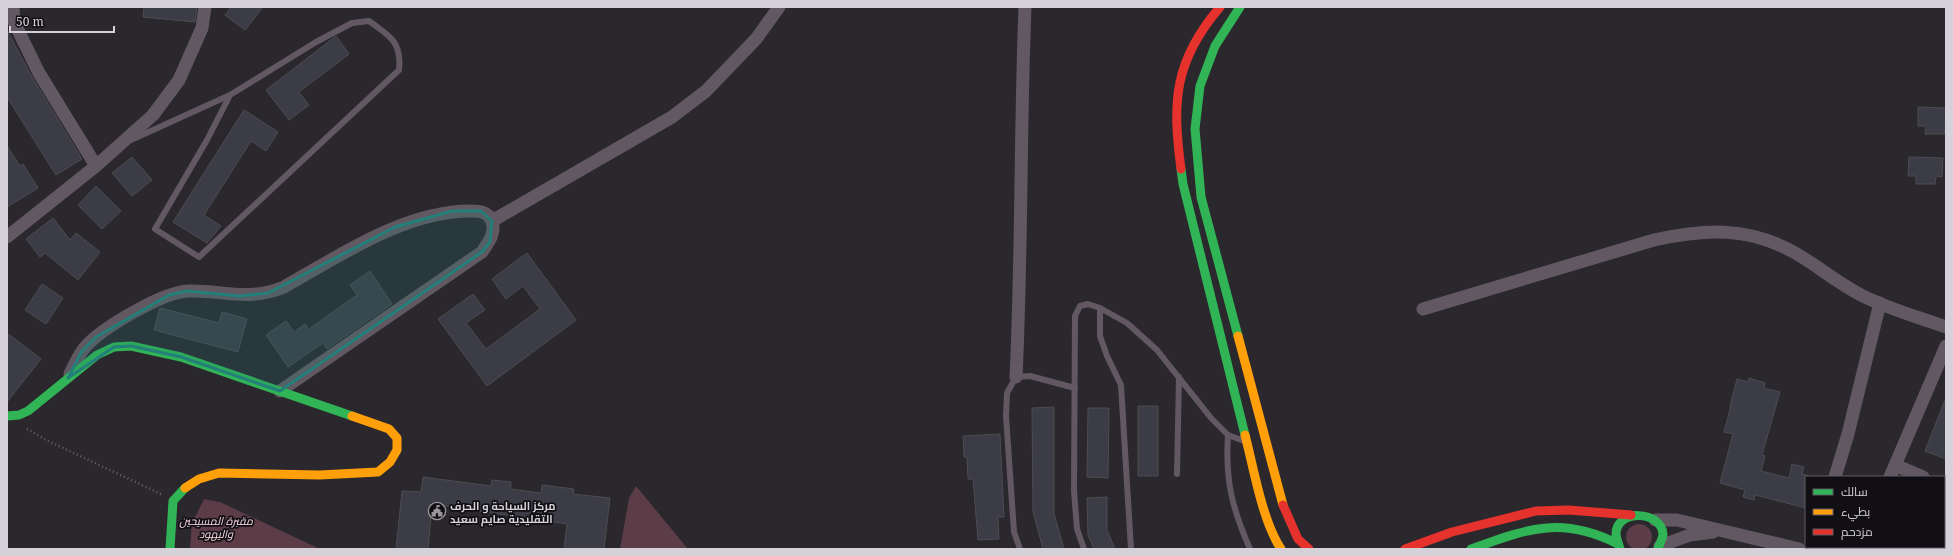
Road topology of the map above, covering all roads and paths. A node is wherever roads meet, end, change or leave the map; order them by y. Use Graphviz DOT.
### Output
graph roads {
  1 [pos="13,7"];
  2 [pos="204,7"];
  3 [pos="780,7"];
  4 [pos="1025,7"];
  5 [pos="1220,7"];
  6 [pos="1240,7"];
  7 [pos="230,95"];
  8 [pos="118,146"];
  9 [pos="96,166"];
  10 [pos="492,221"];
  11 [pos="7,237"];
  12 [pos="1880,303"];
  13 [pos="1100,308"];
  14 [pos="1423,309"];
  15 [pos="1946,327"];
  16 [pos="1946,346"];
  17 [pos="1016,377"];
  18 [pos="1179,377"];
  19 [pos="68,378"];
  20 [pos="1075,388"];
  21 [pos="280,391"];
  22 [pos="7,416"];
  23 [pos="1228,435"];
  24 [pos="46,440"];
  25 [pos="1249,443"];
  26 [pos="1892,471"];
  27 [pos="1177,474"];
  28 [pos="1835,476"];
  29 [pos="1918,476"];
  30 [pos="173,501"];
  31 [pos="1631,515"];
  32 [pos="1655,520"];
  33 [pos="1721,532"];
  34 [pos="1619,546"];
  35 [pos="1659,547"];
  36 [pos="170,549"];
  37 [pos="1020,549"];
  38 [pos="1084,549"];
  39 [pos="1131,549"];
  40 [pos="1250,549"];
  41 [pos="1281,549"];
  42 [pos="1308,549"];
  43 [pos="1405,549"];
  44 [pos="1471,549"];
  45 [pos="1800,549"];
  1 -- 9 [label="street"];
  2 -- 8 [label="street"];
  3 -- 10 [label="street"];
  4 -- 17 [label="street"];
  5 -- 25 [label="street"];
  6 -- 42 [label="street"];
  7 -- 7 [label="lane"];
  7 -- 8 [label="lane"];
  8 -- 9 [label="street"];
  9 -- 11 [label="street"];
  10 -- 19 [label="street"];
  10 -- 21 [label="street"];
  12 -- 14 [label="street"];
  12 -- 15 [label="street"];
  12 -- 28 [label="street"];
  13 -- 18 [label="lane"];
  13 -- 20 [label="lane"];
  13 -- 39 [label="lane"];
  16 -- 26 [label="street"];
  17 -- 20 [label="lane"];
  17 -- 37 [label="lane"];
  18 -- 23 [label="lane"];
  18 -- 27 [label="lane"];
  19 -- 21 [label="street"];
  19 -- 22 [label="street"];
  20 -- 38 [label="lane"];
  21 -- 30 [label="street"];
  23 -- 25 [label="lane"];
  23 -- 40 [label="lane"];
  24 -- 30 [label="path"];
  25 -- 41 [label="street"];
  26 -- 29 [label="street"];
  30 -- 36 [label="street"];
  31 -- 32 [label="street"];
  31 -- 34 [label="street"];
  31 -- 43 [label="street"];
  32 -- 33 [label="street"];
  32 -- 35 [label="street"];
  33 -- 35 [label="street"];
  33 -- 45 [label="street"];
  34 -- 44 [label="street"];
}
